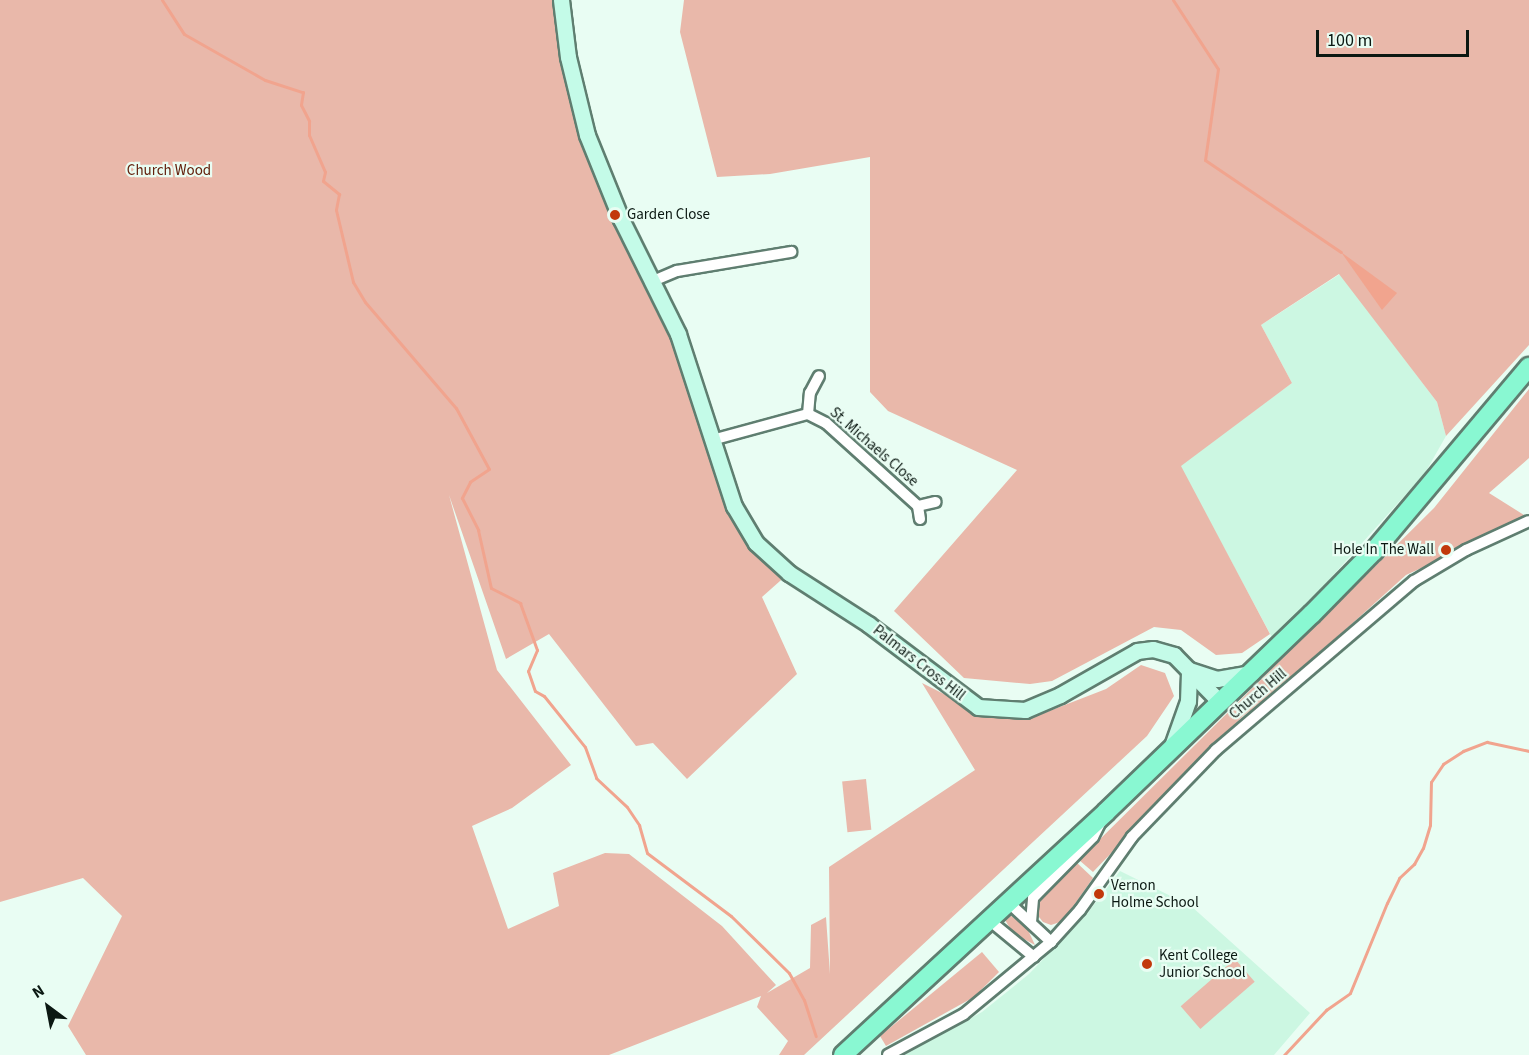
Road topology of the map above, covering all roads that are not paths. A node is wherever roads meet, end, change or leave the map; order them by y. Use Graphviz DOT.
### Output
graph roads {
  1 [pos="561,0"];
  2 [pos="791,252"];
  3 [pos="653,281"];
  4 [pos="1529,367"];
  5 [pos="819,376"];
  6 [pos="808,414"];
  7 [pos="712,440"];
  8 [pos="936,502"];
  9 [pos="918,506"];
  10 [pos="920,519"];
  11 [pos="1529,521"];
  12 [pos="1189,670"];
  13 [pos="1251,673"];
  14 [pos="1220,702"];
  15 [pos="1171,749"];
  16 [pos="1106,812"];
  17 [pos="1008,902"];
  18 [pos="989,920"];
  19 [pos="1031,922"];
  20 [pos="1051,942"];
  21 [pos="1034,957"];
  22 [pos="843,1055"];
  23 [pos="888,1055"];
  1 -- 3 [label="street, Palmars Cross Hill"];
  2 -- 3 [label="street"];
  3 -- 7 [label="street, Palmars Cross Hill"];
  4 -- 13 [label="main road"];
  5 -- 6 [label="street, St. Michaels Close"];
  6 -- 7 [label="street, St. Michaels Close"];
  6 -- 9 [label="street, St. Michaels Close"];
  7 -- 12 [label="street, Palmars Cross Hill"];
  8 -- 9 [label="street, St. Michaels Close"];
  9 -- 10 [label="street, St. Michaels Close"];
  11 -- 20 [label="street, Church Hill"];
  12 -- 13 [label="street"];
  12 -- 14 [label="street, Palmars Cross Hill"];
  12 -- 15 [label="street"];
  13 -- 14 [label="main road"];
  14 -- 15 [label="main road"];
  15 -- 16 [label="main road"];
  16 -- 17 [label="main road"];
  16 -- 19 [label="street"];
  17 -- 18 [label="main road"];
  17 -- 19 [label="street"];
  18 -- 21 [label="street"];
  18 -- 22 [label="main road"];
  19 -- 20 [label="street"];
  20 -- 21 [label="street, Church Hill"];
  21 -- 23 [label="street, Church Hill"];
}
